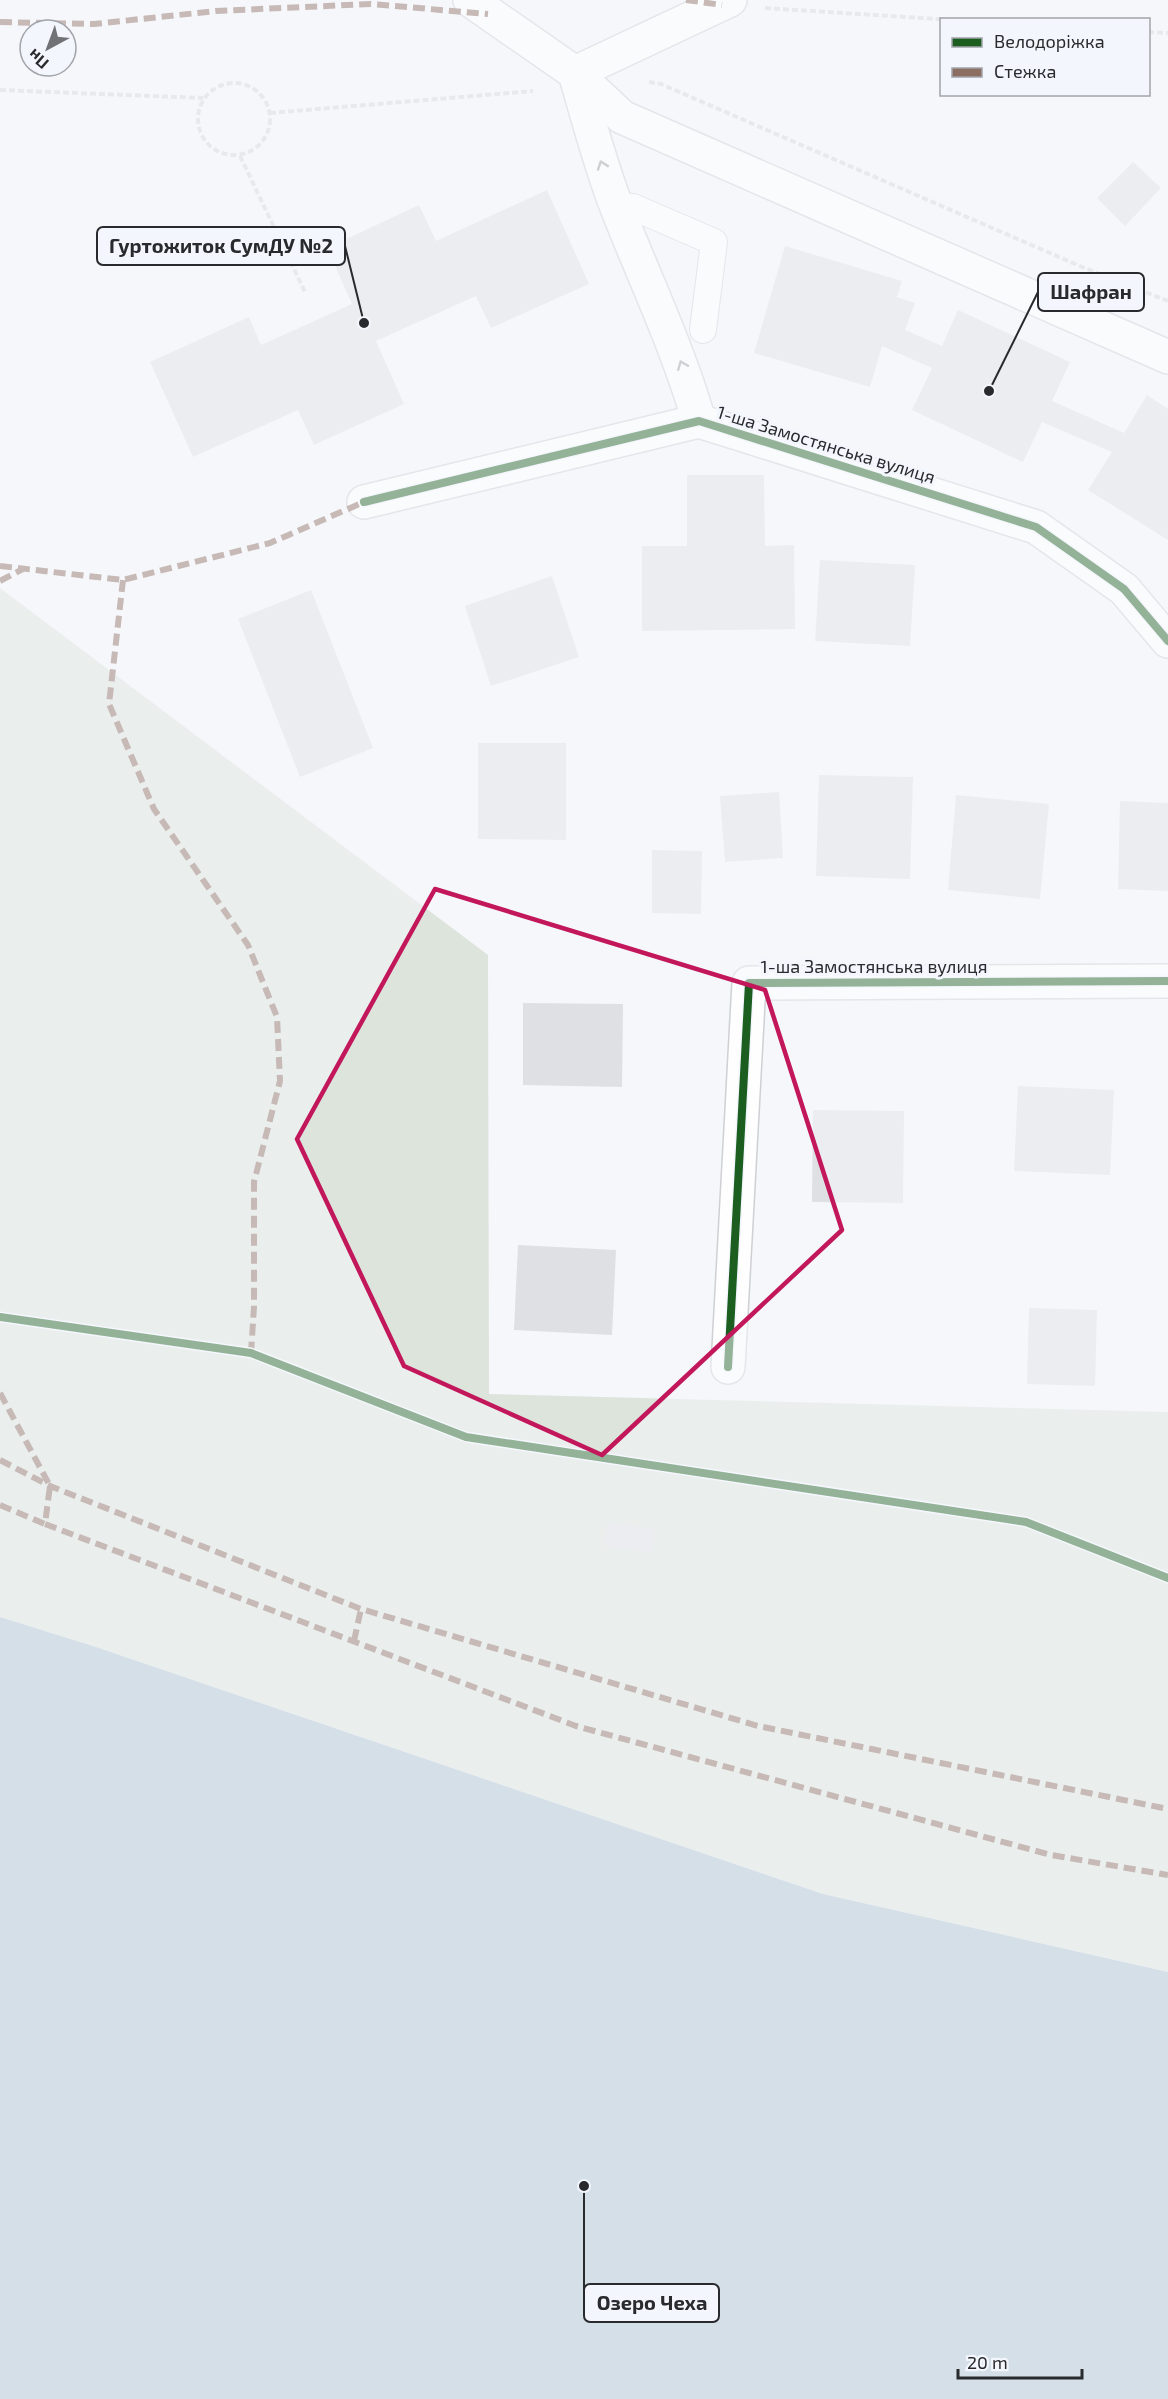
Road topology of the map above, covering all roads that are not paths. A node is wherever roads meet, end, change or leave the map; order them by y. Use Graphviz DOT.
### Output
graph roads {
  1 [pos="470,0"];
  2 [pos="726,3"];
  3 [pos="575,73"];
  4 [pos="616,206"];
  5 [pos="704,330"];
  6 [pos="1168,357"];
  7 [pos="699,421"];
  8 [pos="364,502"];
  9 [pos="1168,641"];
  10 [pos="1168,981"];
  11 [pos="728,1367"];
  1 -- 3 [label="street"];
  2 -- 3 [label="street"];
  4 -- 3 [label="street, one-way"];
  3 -- 6 [label="street"];
  4 -- 5 [label="lane"];
  7 -- 4 [label="street, one-way"];
  7 -- 8 [label="street, 1-ша Замостянська вулиця"];
  7 -- 9 [label="street, 1-ша Замостянська вулиця"];
  10 -- 11 [label="street, 1-ша Замостянська вулиця"];
}
